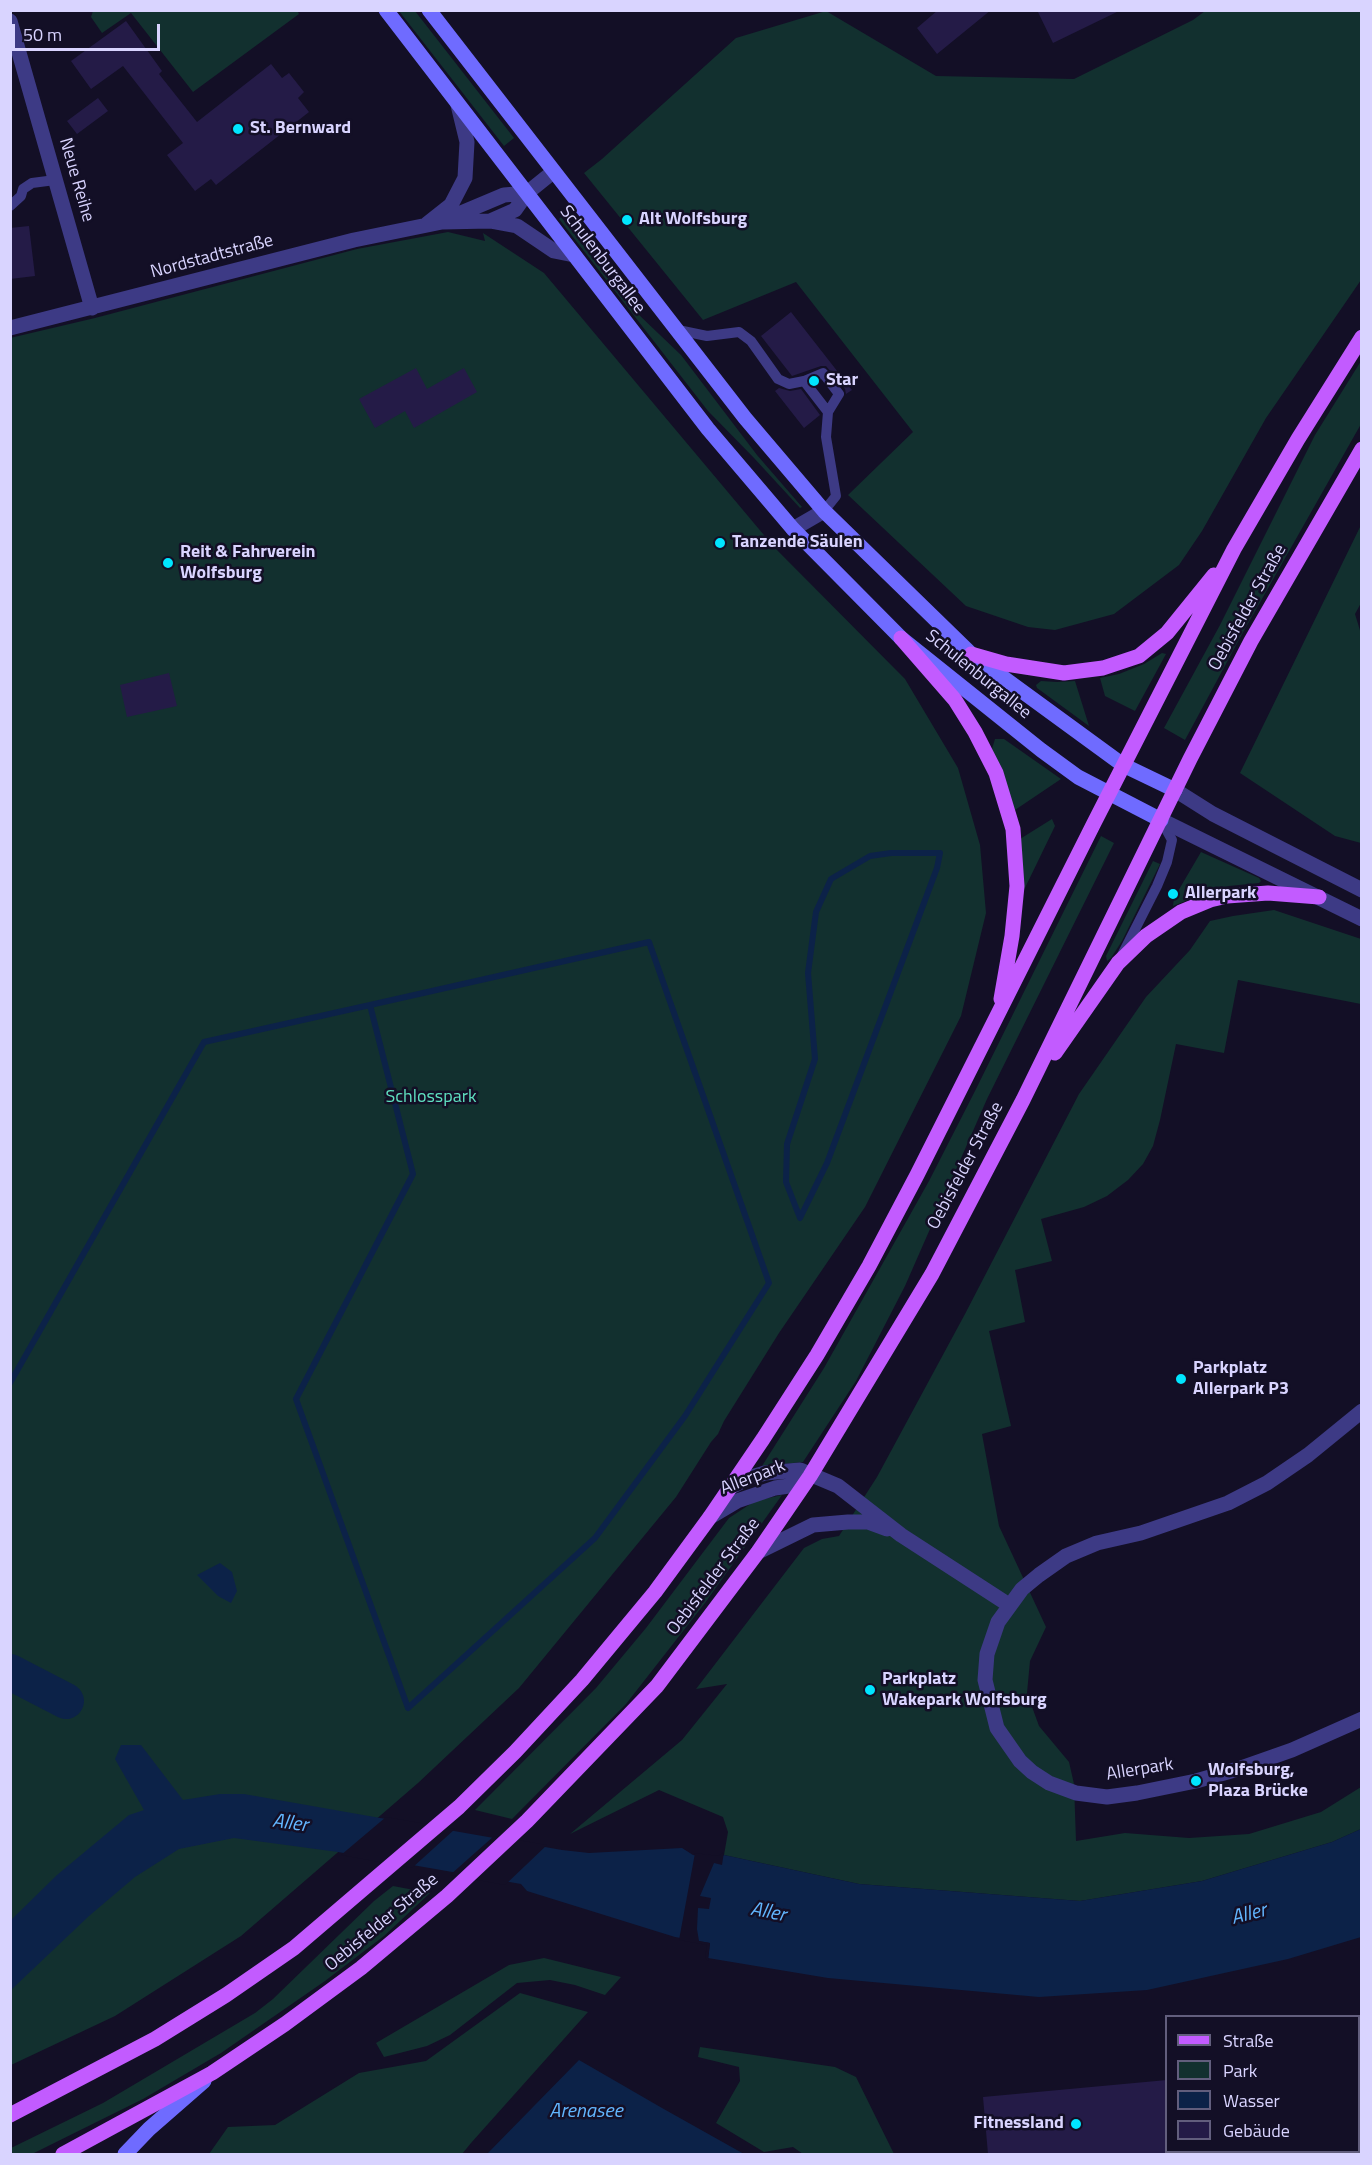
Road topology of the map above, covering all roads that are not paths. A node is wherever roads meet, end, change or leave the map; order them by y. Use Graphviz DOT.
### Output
graph roads {
  1 [pos="386,10"];
  2 [pos="429,10"];
  3 [pos="10,21"];
  4 [pos="16,63"];
  5 [pos="458,105"];
  6 [pos="553,172"];
  7 [pos="55,180"];
  8 [pos="527,193"];
  9 [pos="10,206"];
  10 [pos="489,221"];
  11 [pos="442,222"];
  12 [pos="424,226"];
  13 [pos="574,255"];
  14 [pos="92,308"];
  15 [pos="10,328"];
  16 [pos="678,330"];
  17 [pos="1362,337"];
  18 [pos="804,381"];
  19 [pos="828,412"];
  20 [pos="1362,449"];
  21 [pos="824,511"];
  22 [pos="793,529"];
  23 [pos="1234,549"];
  24 [pos="901,638"];
  25 [pos="971,654"];
  26 [pos="1123,765"];
  27 [pos="1175,790"];
  28 [pos="1108,794"];
  29 [pos="1161,819"];
  30 [pos="1362,890"];
  31 [pos="1319,897"];
  32 [pos="1362,919"];
  33 [pos="1118,963"];
  34 [pos="997,1017"];
  35 [pos="1023,1100"];
  36 [pos="1362,1411"];
  37 [pos="810,1476"];
  38 [pos="731,1487"];
  39 [pos="710,1517"];
  40 [pos="901,1535"];
  41 [pos="758,1552"];
  42 [pos="1009,1605"];
  43 [pos="1362,1719"];
  44 [pos="212,2073"];
  45 [pos="10,2115"];
  46 [pos="63,2154"];
  47 [pos="125,2154"];
  1 -- 5 [label="street, Schulenburgallee"];
  2 -- 6 [label="street, Schulenburgallee"];
  3 -- 4 [label="street, Neue Reihe"];
  4 -- 7 [label="street, Neue Reihe"];
  5 -- 8 [label="street, Schulenburgallee"];
  5 -- 12 [label="street, Nordstadtstraße"];
  6 -- 8 [label="street, Nordstadtstraße"];
  6 -- 16 [label="street, Schulenburgallee"];
  7 -- 9 [label="lane"];
  7 -- 14 [label="street, Neue Reihe"];
  8 -- 10 [label="street, Nordstadtstraße"];
  8 -- 11 [label="street, Nordstadtstraße"];
  8 -- 13 [label="street, Schulenburgallee"];
  10 -- 11 [label="street, Nordstadtstraße"];
  10 -- 13 [label="street, Nordstadtstraße"];
  11 -- 12 [label="street, Nordstadtstraße"];
  12 -- 14 [label="street, Nordstadtstraße"];
  13 -- 22 [label="street, Schulenburgallee"];
  14 -- 15 [label="street, Nordstadtstraße"];
  16 -- 18 [label="lane"];
  16 -- 21 [label="street, Schulenburgallee"];
  17 -- 23 [label="main road"];
  18 -- 19 [label="lane"];
  18 -- 19 [label="lane"];
  19 -- 21 [label="lane"];
  20 -- 27 [label="main road, Oebisfelder Straße"];
  21 -- 22 [label="street"];
  21 -- 25 [label="street, Schulenburgallee"];
  22 -- 24 [label="street, Schulenburgallee"];
  23 -- 25 [label="main road"];
  23 -- 26 [label="main road, Oebisfelder Straße"];
  24 -- 28 [label="street, Schulenburgallee"];
  24 -- 34 [label="main road"];
  25 -- 26 [label="street, Schulenburgallee"];
  26 -- 27 [label="street, Schulenburgallee"];
  26 -- 28 [label="main road, Oebisfelder Straße"];
  27 -- 29 [label="main road, Oebisfelder Straße"];
  27 -- 30 [label="street"];
  28 -- 29 [label="street, Schulenburgallee"];
  28 -- 34 [label="main road, Oebisfelder Straße"];
  29 -- 31 [label="street"];
  29 -- 33 [label="lane"];
  29 -- 35 [label="main road, Oebisfelder Straße"];
  31 -- 32 [label="street"];
  31 -- 33 [label="main road"];
  33 -- 35 [label="main road"];
  34 -- 38 [label="main road, Oebisfelder Straße"];
  35 -- 37 [label="main road, Oebisfelder Straße"];
  36 -- 42 [label="street, Allerpark"];
  37 -- 38 [label="street, Allerpark"];
  37 -- 39 [label="street, Allerpark"];
  37 -- 40 [label="street, Allerpark"];
  37 -- 41 [label="main road, Oebisfelder Straße"];
  38 -- 39 [label="main road, Oebisfelder Straße"];
  39 -- 45 [label="main road, Oebisfelder Straße"];
  40 -- 41 [label="street, Allerpark"];
  40 -- 42 [label="street, Allerpark"];
  41 -- 44 [label="main road, Oebisfelder Straße"];
  42 -- 43 [label="street, Allerpark"];
  44 -- 46 [label="main road, Oebisfelder Straße"];
  44 -- 47 [label="street"];
}
